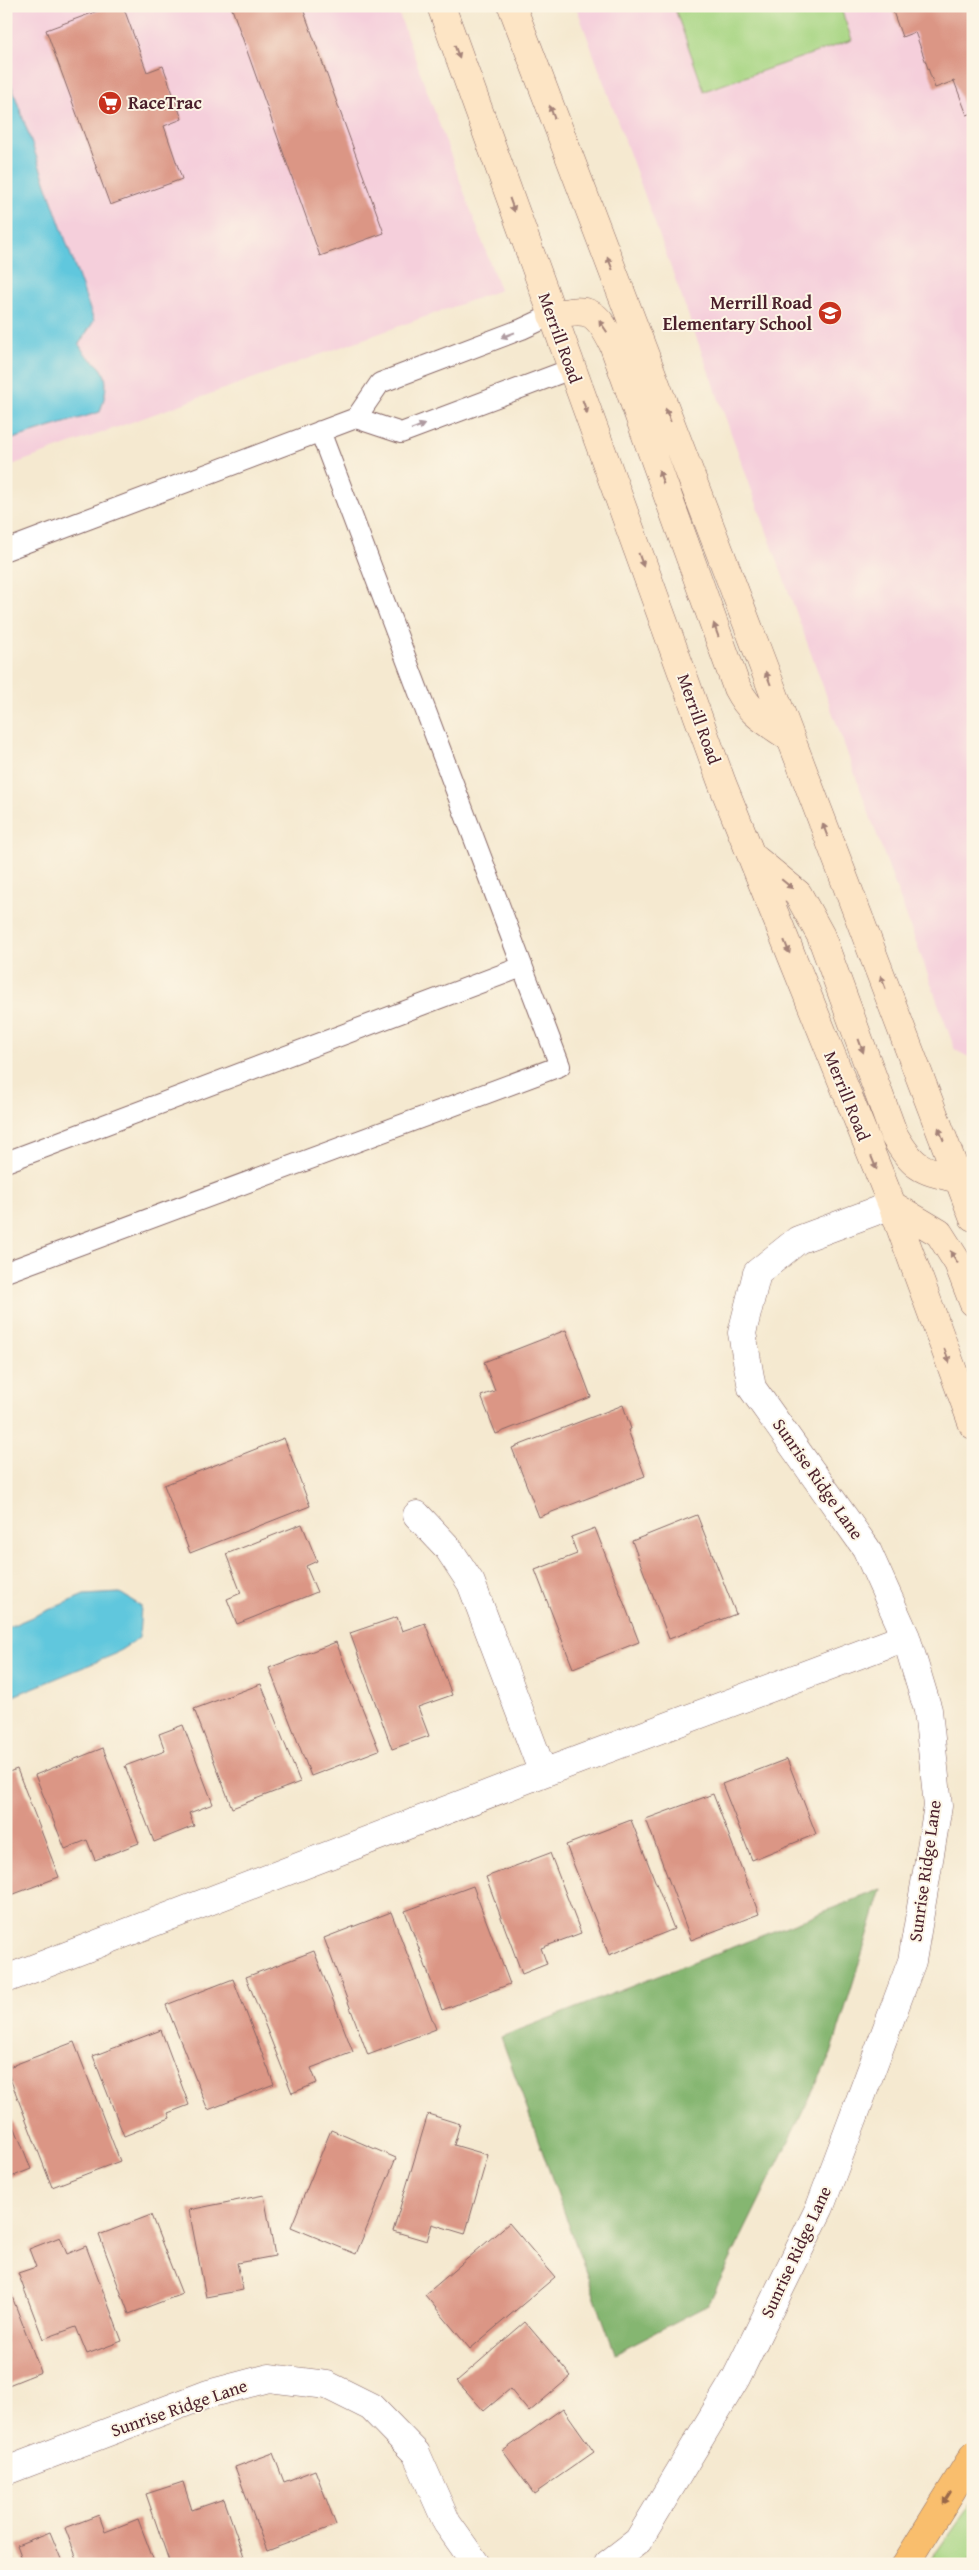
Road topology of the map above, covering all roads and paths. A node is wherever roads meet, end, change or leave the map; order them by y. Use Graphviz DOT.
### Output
graph roads {
  1 [pos="440,6"];
  2 [pos="512,6"];
  3 [pos="552,315"];
  4 [pos="571,368"];
  5 [pos="356,418"];
  6 [pos="320,431"];
  7 [pos="6,550"];
  8 [pos="790,738"];
  9 [pos="749,853"];
  10 [pos="522,967"];
  11 [pos="6,1162"];
  12 [pos="966,1176"];
  13 [pos="892,1205"];
  14 [pos="973,1217"];
  15 [pos="6,1272"];
  16 [pos="973,1302"];
  17 [pos="973,1425"];
  18 [pos="417,1515"];
  19 [pos="906,1637"];
  20 [pos="543,1773"];
  21 [pos="6,1979"];
  22 [pos="973,2456"];
  23 [pos="6,2471"];
  24 [pos="476,2564"];
  25 [pos="608,2564"];
  26 [pos="906,2564"];
  1 -- 3 [label="main road, Merrill Road, one-way"];
  8 -- 2 [label="main road, one-way"];
  3 -- 4 [label="main road, Merrill Road"];
  3 -- 5 [label="lane, one-way"];
  8 -- 3 [label="main road, one-way"];
  5 -- 4 [label="lane, one-way"];
  4 -- 9 [label="main road, Merrill Road, one-way"];
  5 -- 6 [label="lane"];
  6 -- 7 [label="lane"];
  6 -- 10 [label="lane"];
  12 -- 8 [label="main road, one-way"];
  9 -- 12 [label="main road, one-way"];
  9 -- 13 [label="main road, Merrill Road, one-way"];
  10 -- 11 [label="lane"];
  10 -- 15 [label="lane"];
  12 -- 14 [label="main road"];
  16 -- 13 [label="main road, one-way"];
  13 -- 17 [label="main road, Merrill Road, one-way"];
  13 -- 19 [label="street, Sunrise Ridge Lane"];
  18 -- 20 [label="street"];
  19 -- 20 [label="street"];
  19 -- 25 [label="street, Sunrise Ridge Lane"];
  20 -- 21 [label="street"];
  22 -- 26 [label="highway, one-way"];
  23 -- 24 [label="street, Sunrise Ridge Lane"];
}
